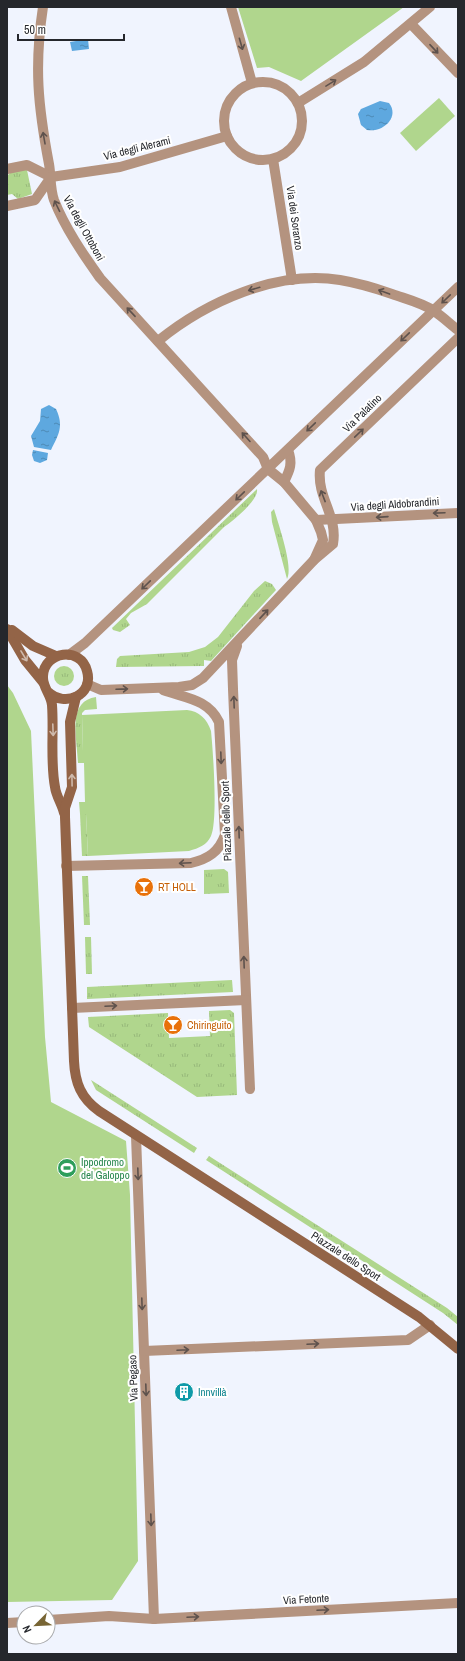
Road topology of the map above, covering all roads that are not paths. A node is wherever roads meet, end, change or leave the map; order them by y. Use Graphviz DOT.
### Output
graph roads {
  1 [pos="43,7"];
  2 [pos="230,7"];
  3 [pos="430,7"];
  4 [pos="412,24"];
  5 [pos="458,73"];
  6 [pos="252,83"];
  7 [pos="298,103"];
  8 [pos="227,136"];
  9 [pos="273,159"];
  10 [pos="7,169"];
  11 [pos="51,177"];
  12 [pos="7,206"];
  13 [pos="292,280"];
  14 [pos="458,287"];
  15 [pos="434,310"];
  16 [pos="458,330"];
  17 [pos="458,338"];
  18 [pos="158,340"];
  19 [pos="288,450"];
  20 [pos="268,469"];
  21 [pos="284,482"];
  22 [pos="458,513"];
  23 [pos="316,520"];
  24 [pos="333,520"];
  25 [pos="314,560"];
  26 [pos="7,625"];
  27 [pos="7,629"];
  28 [pos="238,642"];
  29 [pos="69,655"];
  30 [pos="56,656"];
  31 [pos="43,682"];
  32 [pos="87,684"];
  33 [pos="158,688"];
  34 [pos="48,692"];
  35 [pos="76,697"];
  36 [pos="65,818"];
  37 [pos="66,866"];
  38 [pos="246,1000"];
  39 [pos="72,1008"];
  40 [pos="250,1089"];
  41 [pos="136,1136"];
  42 [pos="430,1325"];
  43 [pos="458,1349"];
  44 [pos="144,1351"];
  45 [pos="458,1603"];
  46 [pos="56,1619"];
  47 [pos="154,1619"];
  11 -- 1 [label="street, Via degli Ottoboni, one-way"];
  2 -- 6 [label="street, one-way"];
  3 -- 4 [label="street"];
  4 -- 5 [label="street, one-way"];
  7 -- 4 [label="street, one-way"];
  6 -- 7 [label="street"];
  6 -- 8 [label="street"];
  7 -- 9 [label="street"];
  8 -- 9 [label="street"];
  8 -- 11 [label="street, Via degli Alerami"];
  9 -- 13 [label="street, Via dei Soranzo"];
  10 -- 11 [label="street"];
  11 -- 12 [label="street"];
  18 -- 11 [label="street, Via degli Ottoboni, one-way"];
  15 -- 13 [label="street, one-way"];
  13 -- 18 [label="street, one-way"];
  14 -- 15 [label="street, one-way"];
  15 -- 16 [label="street"];
  15 -- 19 [label="street, one-way"];
  24 -- 17 [label="street, Via Palatino, one-way"];
  20 -- 18 [label="street, Via degli Ottoboni, one-way"];
  19 -- 20 [label="street"];
  19 -- 21 [label="street"];
  20 -- 21 [label="street, Piazzale dello Sport"];
  20 -- 29 [label="street, one-way"];
  21 -- 23 [label="street, Piazzale dello Sport"];
  22 -- 24 [label="street, Via degli Aldobrandini, one-way"];
  23 -- 24 [label="street"];
  23 -- 25 [label="street, Piazzale dello Sport"];
  24 -- 25 [label="street, Piazzale dello Sport"];
  28 -- 25 [label="street, Piazzale dello Sport, one-way"];
  26 -- 30 [label="street"];
  27 -- 31 [label="street, Piazzale dello Sport, one-way"];
  28 -- 33 [label="street, Piazzale dello Sport"];
  38 -- 28 [label="street, Piazzale dello Sport, one-way"];
  29 -- 30 [label="street"];
  29 -- 32 [label="street"];
  30 -- 31 [label="street"];
  31 -- 34 [label="street, Piazzale dello Sport"];
  32 -- 33 [label="street, Piazzale dello Sport, one-way"];
  32 -- 35 [label="street, Piazzale dello Sport"];
  33 -- 37 [label="street, Piazzale dello Sport, one-way"];
  34 -- 35 [label="street"];
  34 -- 36 [label="street, Piazzale dello Sport, one-way"];
  36 -- 35 [label="street, Piazzale dello Sport, one-way"];
  36 -- 37 [label="street, Piazzale dello Sport"];
  37 -- 39 [label="street, Piazzale dello Sport"];
  39 -- 38 [label="street, one-way"];
  38 -- 40 [label="street, Piazzale dello Sport"];
  39 -- 41 [label="street, Piazzale dello Sport"];
  41 -- 42 [label="street, Piazzale dello Sport"];
  41 -- 44 [label="street, Via Pegaso, one-way"];
  42 -- 43 [label="street, Piazzale dello Sport"];
  44 -- 42 [label="street, one-way"];
  44 -- 47 [label="street, Via Pegaso, one-way"];
  47 -- 45 [label="street, Via Fetonte, one-way"];
  46 -- 47 [label="street, Via Fetonte"];
}
